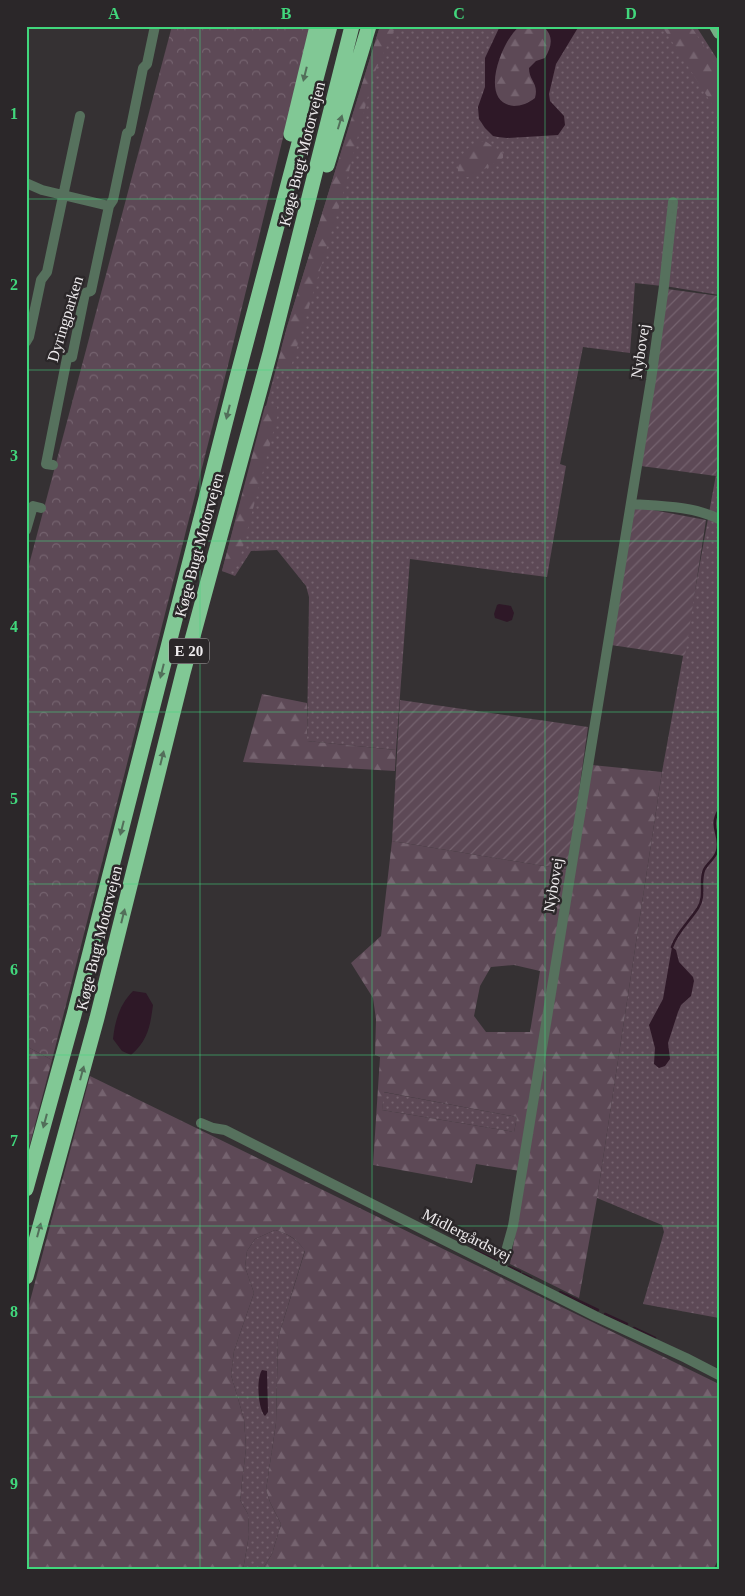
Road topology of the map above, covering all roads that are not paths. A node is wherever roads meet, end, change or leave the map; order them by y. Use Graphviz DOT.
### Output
graph roads {
  1 [pos="155,26"];
  2 [pos="317,26"];
  3 [pos="330,26"];
  4 [pos="352,26"];
  5 [pos="369,26"];
  6 [pos="715,26"];
  7 [pos="719,33"];
  8 [pos="80,116"];
  9 [pos="26,183"];
  10 [pos="64,196"];
  11 [pos="673,202"];
  12 [pos="109,206"];
  13 [pos="26,342"];
  14 [pos="270,353"];
  15 [pos="236,381"];
  16 [pos="53,465"];
  17 [pos="631,504"];
  18 [pos="41,508"];
  19 [pos="719,520"];
  20 [pos="26,530"];
  21 [pos="201,1123"];
  22 [pos="26,1190"];
  23 [pos="501,1269"];
  24 [pos="26,1277"];
  25 [pos="719,1375"];
  1 -- 12 [label="street, Dyringparken"];
  2 -- 15 [label="highway, one-way"];
  3 -- 15 [label="highway, Køge Bugt Motorvejen / E 20"];
  4 -- 14 [label="highway, Køge Bugt Motorvejen / E 20"];
  14 -- 5 [label="highway, one-way"];
  6 -- 7 [label="main road"];
  8 -- 10 [label="street, Dyringparken"];
  9 -- 10 [label="street"];
  10 -- 12 [label="street"];
  10 -- 13 [label="street, Dyringparken"];
  11 -- 17 [label="street, Nybovej"];
  12 -- 16 [label="street, Dyringparken"];
  24 -- 14 [label="highway, Køge Bugt Motorvejen / E 20, one-way"];
  15 -- 22 [label="highway, Køge Bugt Motorvejen / E 20, one-way"];
  17 -- 19 [label="street"];
  17 -- 23 [label="street, Nybovej"];
  18 -- 20 [label="street"];
  21 -- 23 [label="street, Midlergårdsvej"];
  23 -- 25 [label="street, Midlergårdsvej"];
}
